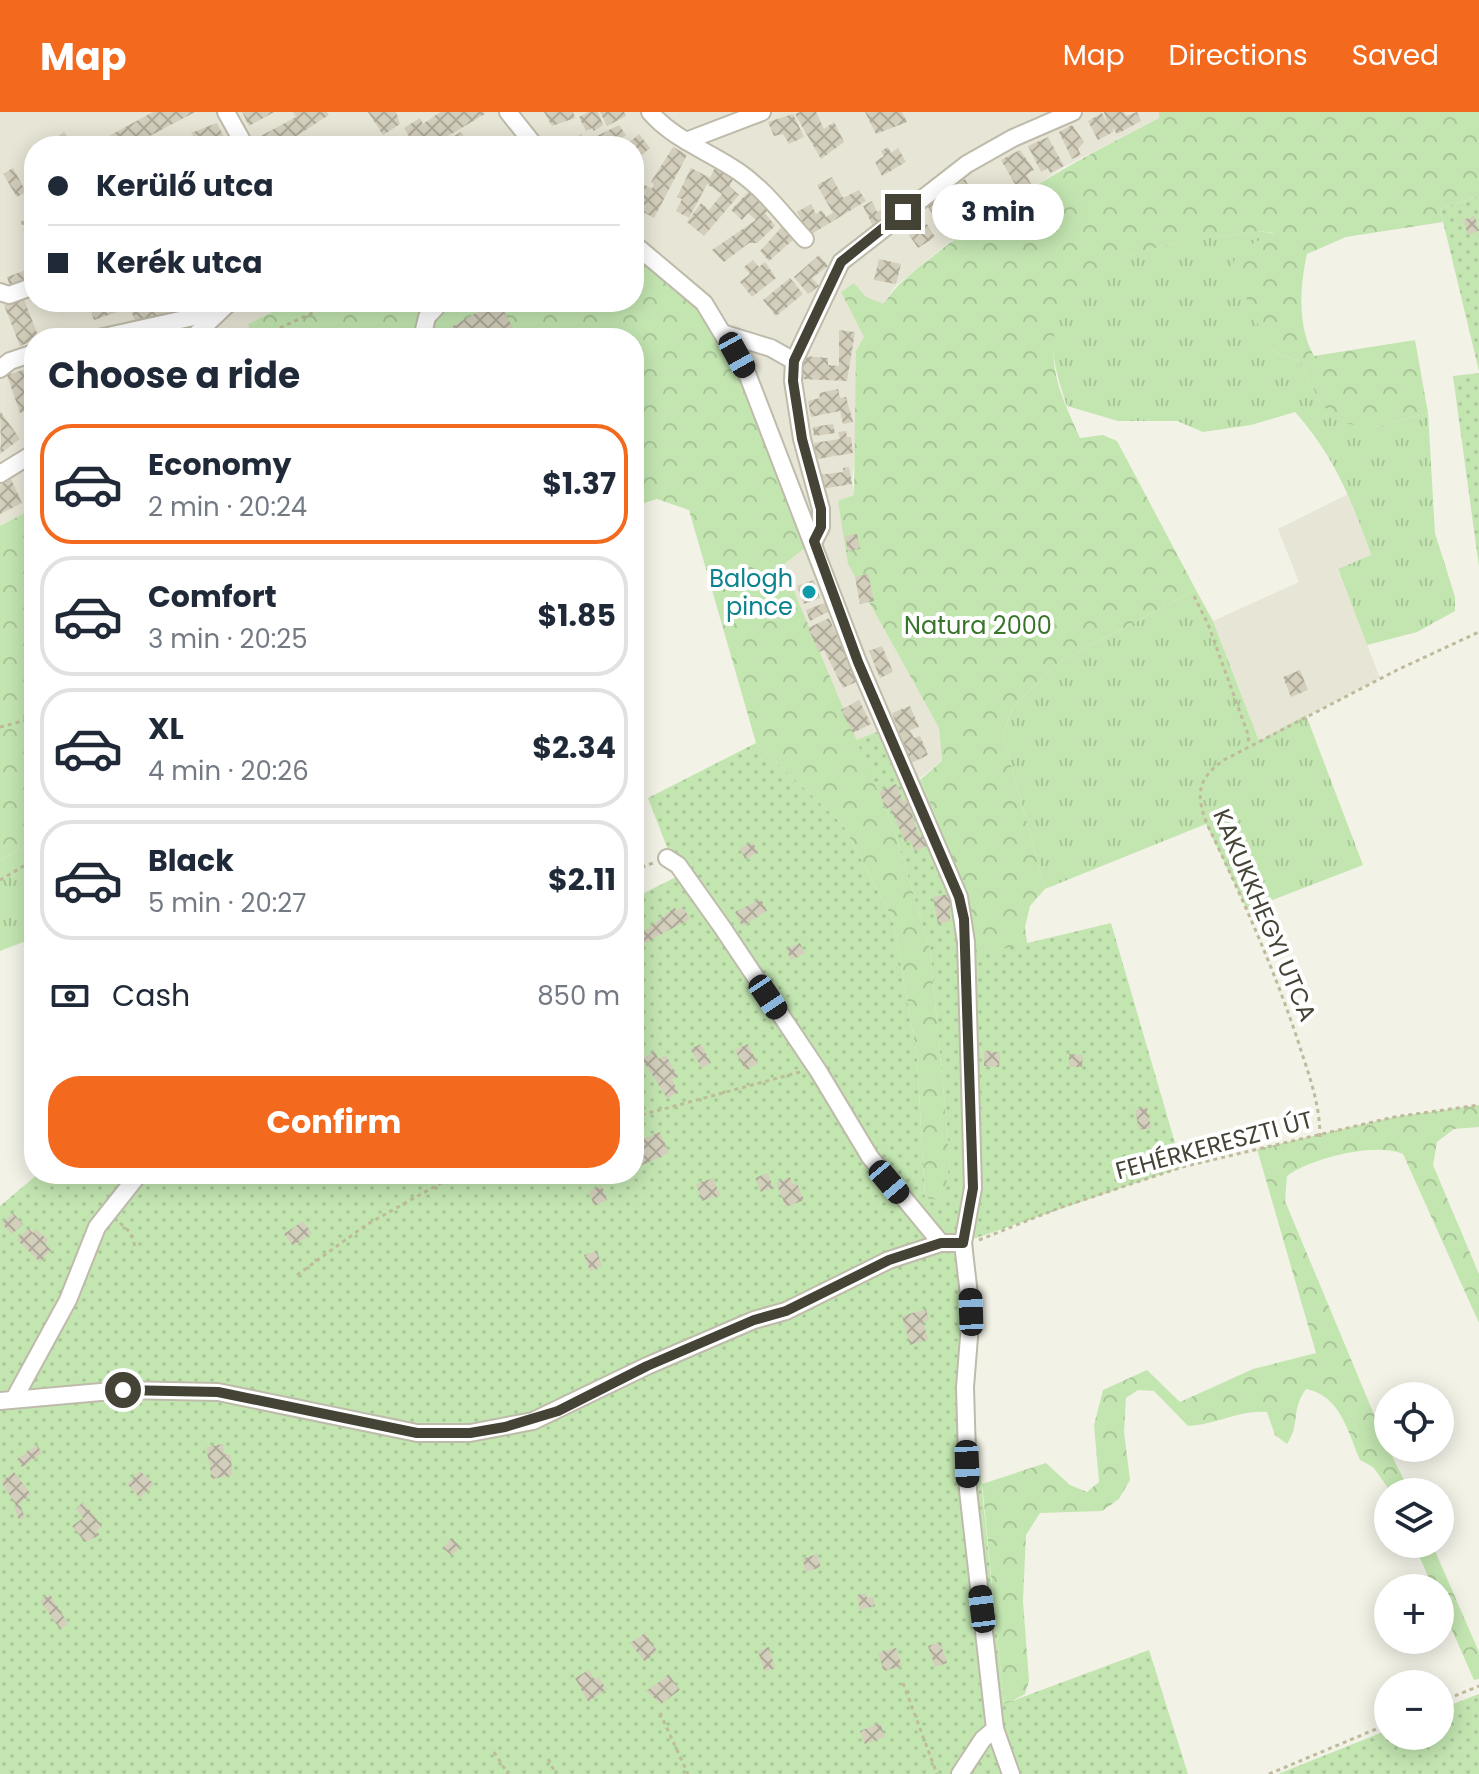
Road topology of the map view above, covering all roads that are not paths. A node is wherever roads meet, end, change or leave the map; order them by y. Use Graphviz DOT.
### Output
graph roads {
  1 [pos="226,112"];
  2 [pos="508,112"];
  3 [pos="650,112"];
  4 [pos="762,112"];
  5 [pos="1073,112"];
  6 [pos="239,136"];
  7 [pos="527,136"];
  8 [pos="686,141"];
  9 [pos="805,239"];
  10 [pos="644,252"];
  11 [pos="24,290"];
  12 [pos="0,292"];
  13 [pos="203,312"];
  14 [pos="218,312"];
  15 [pos="139,328"];
  16 [pos="202,328"];
  17 [pos="725,334"];
  18 [pos="24,356"];
  19 [pos="794,361"];
  20 [pos="0,369"];
  21 [pos="24,459"];
  22 [pos="0,474"];
  23 [pos="814,541"];
  24 [pos="667,858"];
  25 [pos="131,1184"];
  26 [pos="941,1243"];
  27 [pos="963,1243"];
  28 [pos="7,1400"];
  29 [pos="995,1729"];
  30 [pos="960,1774"];
  31 [pos="1011,1774"];
  1 -- 6 [label="street"];
  2 -- 7 [label="street"];
  3 -- 8 [label="street"];
  4 -- 8 [label="street"];
  5 -- 19 [label="street"];
  8 -- 9 [label="street"];
  10 -- 17 [label="street"];
  11 -- 12 [label="street"];
  13 -- 15 [label="street"];
  14 -- 16 [label="street"];
  17 -- 19 [label="street"];
  17 -- 23 [label="street"];
  18 -- 20 [label="street"];
  19 -- 23 [label="street"];
  21 -- 22 [label="street"];
  23 -- 27 [label="street"];
  24 -- 26 [label="street"];
  25 -- 28 [label="street"];
  26 -- 27 [label="street"];
  26 -- 28 [label="street"];
  27 -- 29 [label="street"];
  29 -- 30 [label="street"];
  29 -- 31 [label="street"];
}
